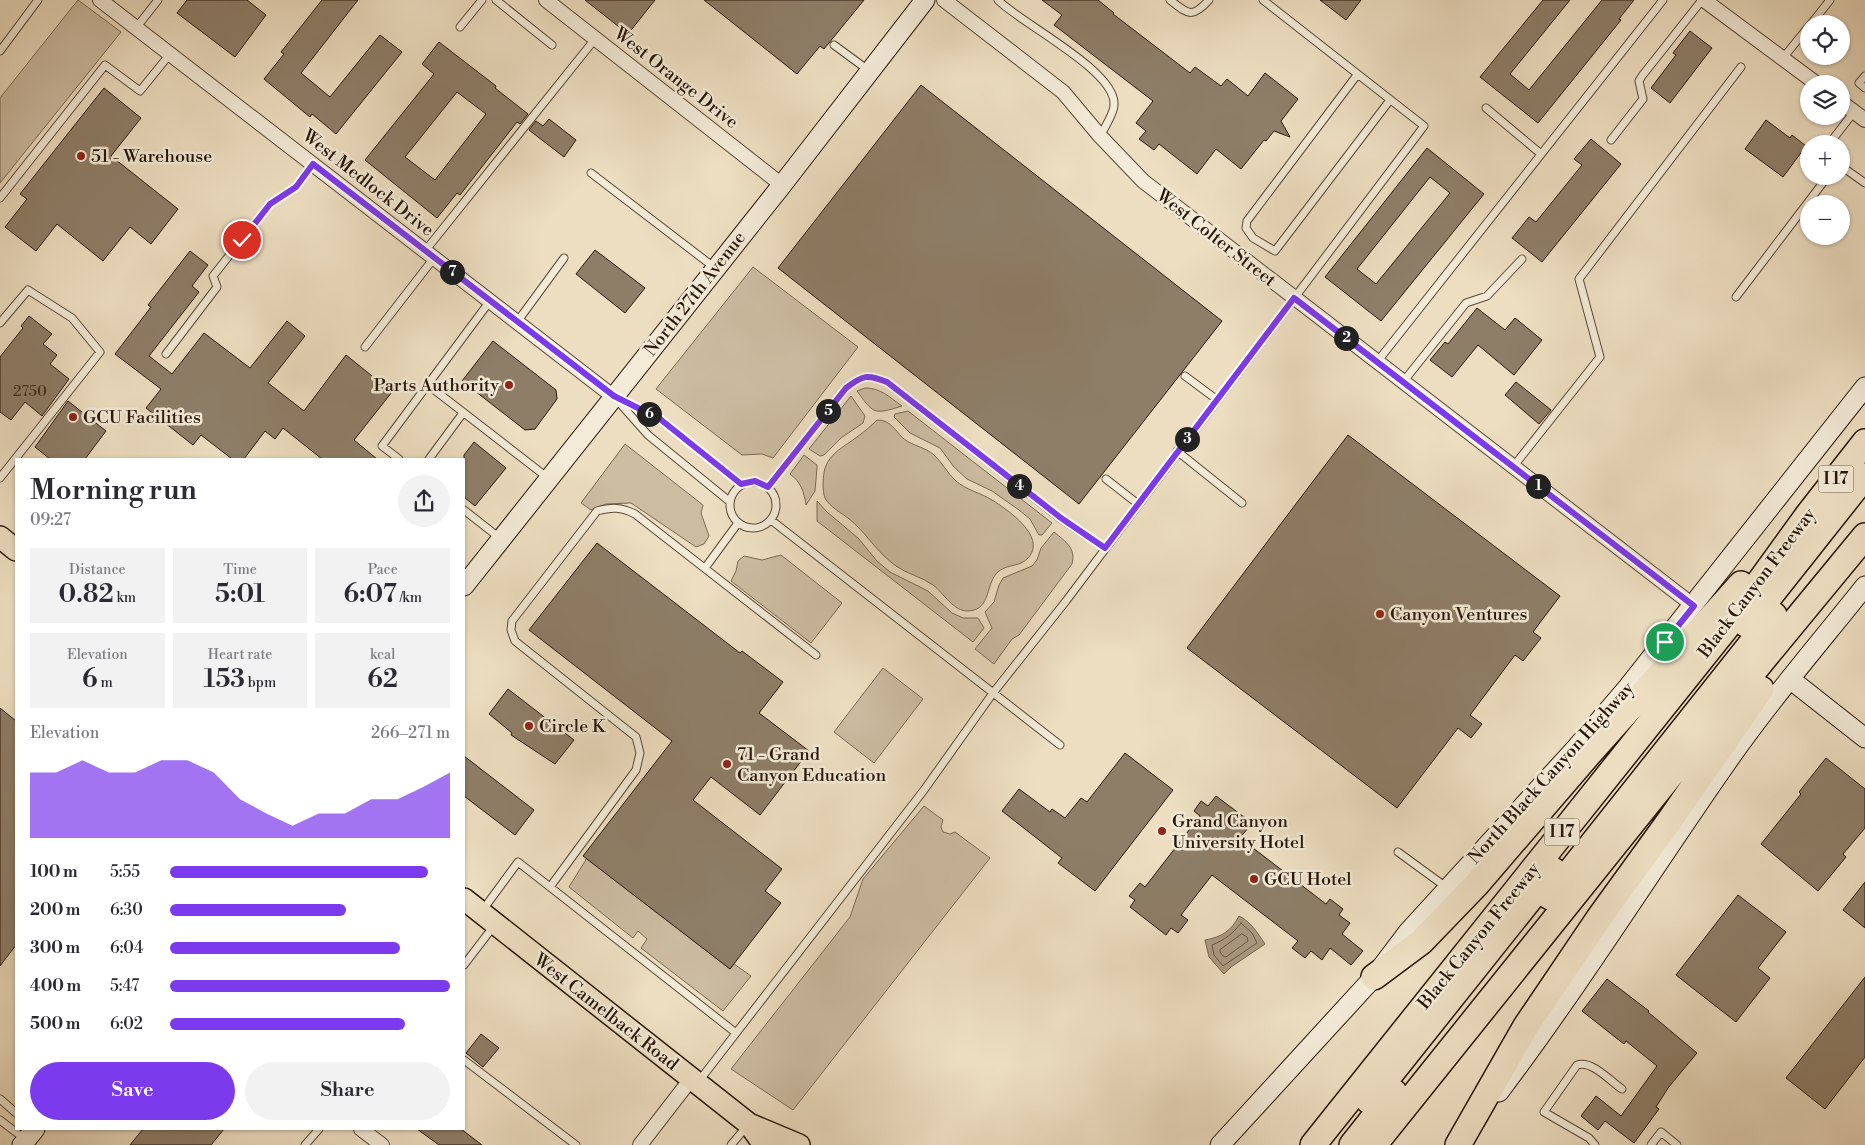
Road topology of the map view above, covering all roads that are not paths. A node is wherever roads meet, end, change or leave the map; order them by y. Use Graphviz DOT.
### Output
graph roads {
  1 [pos="38,0"];
  2 [pos="100,0"];
  3 [pos="158,0"];
  4 [pos="482,0"];
  5 [pos="496,0"];
  6 [pos="546,0"];
  7 [pos="925,0"];
  8 [pos="944,0"];
  9 [pos="998,0"];
  10 [pos="1170,0"];
  11 [pos="1209,0"];
  12 [pos="1262,0"];
  13 [pos="1663,0"];
  14 [pos="1703,0"];
  15 [pos="1830,0"];
  16 [pos="1818,15"];
  17 [pos="460,27"];
  18 [pos="136,28"];
  19 [pos="1800,37"];
  20 [pos="595,39"];
  21 [pos="552,45"];
  22 [pos="834,45"];
  23 [pos="0,51"];
  24 [pos="170,54"];
  25 [pos="1783,58"];
  26 [pos="1741,67"];
  27 [pos="869,72"];
  28 [pos="1357,75"];
  29 [pos="1805,75"];
  30 [pos="1865,76"];
  31 [pos="1865,88"];
  32 [pos="1390,100"];
  33 [pos="1486,108"];
  34 [pos="1850,109"];
  35 [pos="1854,112"];
  36 [pos="1865,120"];
  37 [pos="1836,135"];
  38 [pos="1100,136"];
  39 [pos="1611,140"];
  40 [pos="1541,154"];
  41 [pos="313,164"];
  42 [pos="591,172"];
  43 [pos="1850,172"];
  44 [pos="1865,183"];
  45 [pos="782,184"];
  46 [pos="1821,185"];
  47 [pos="0,198"];
  48 [pos="430,255"];
  49 [pos="564,258"];
  50 [pos="1522,259"];
  51 [pos="715,269"];
  52 [pos="1736,297"];
  53 [pos="1294,298"];
  54 [pos="490,301"];
  55 [pos="518,322"];
  56 [pos="0,323"];
  57 [pos="365,347"];
  58 [pos="166,354"];
  59 [pos="1376,362"];
  60 [pos="1185,376"];
  61 [pos="1403,382"];
  62 [pos="428,385"];
  63 [pos="1865,387"];
  64 [pos="614,396"];
  65 [pos="1216,400"];
  66 [pos="463,412"];
  67 [pos="1865,442"];
  68 [pos="1177,451"];
  69 [pos="16,458"];
  70 [pos="398,458"];
  71 [pos="430,458"];
  72 [pos="15,459"];
  73 [pos="1513,467"];
  74 [pos="1865,476"];
  75 [pos="0,478"];
  76 [pos="549,479"];
  77 [pos="1106,479"];
  78 [pos="741,484"];
  79 [pos="768,487"];
  80 [pos="1865,499"];
  81 [pos="729,501"];
  82 [pos="1242,503"];
  83 [pos="1138,504"];
  84 [pos="465,511"];
  85 [pos="1807,516"];
  86 [pos="771,520"];
  87 [pos="738,523"];
  88 [pos="1865,536"];
  89 [pos="0,537"];
  90 [pos="501,539"];
  91 [pos="1105,548"];
  92 [pos="15,549"];
  93 [pos="1849,556"];
  94 [pos="704,568"];
  95 [pos="465,585"];
  96 [pos="1865,586"];
  97 [pos="1694,606"];
  98 [pos="816,655"];
  99 [pos="1790,680"];
  100 [pos="993,693"];
  101 [pos="1865,738"];
  102 [pos="1060,745"];
  103 [pos="1398,852"];
  104 [pos="550,887"];
  105 [pos="1448,888"];
  106 [pos="465,901"];
  107 [pos="488,918"];
  108 [pos="465,963"];
  109 [pos="1374,977"];
  110 [pos="736,1033"];
  111 [pos="465,1061"];
  112 [pos="694,1081"];
  113 [pos="1622,1089"];
  114 [pos="0,1099"];
  115 [pos="15,1112"];
  116 [pos="0,1120"];
  117 [pos="749,1124"];
  118 [pos="15,1130"];
  119 [pos="16,1130"];
  120 [pos="318,1130"];
  121 [pos="362,1130"];
  122 [pos="28,1138"];
  123 [pos="306,1145"];
  124 [pos="382,1145"];
  125 [pos="576,1145"];
  126 [pos="640,1145"];
  127 [pos="731,1145"];
  128 [pos="764,1145"];
  129 [pos="799,1145"];
  130 [pos="1220,1145"];
  131 [pos="1313,1145"];
  132 [pos="1334,1145"];
  133 [pos="1352,1145"];
  134 [pos="1374,1145"];
  135 [pos="1459,1145"];
  136 [pos="1594,1145"];
  137 [pos="1651,1145"];
  138 [pos="1677,1145"];
  1 -- 23 [label="lane"];
  2 -- 18 [label="street, West Medlock Drive"];
  3 -- 18 [label="lane"];
  4 -- 17 [label="lane"];
  5 -- 21 [label="lane"];
  6 -- 20 [label="street, West Orange Drive"];
  7 -- 27 [label="main road, North 27th Avenue"];
  8 -- 38 [label="street, West Colter Street"];
  9 -- 38 [label="lane"];
  10 -- 11 [label="lane"];
  12 -- 28 [label="lane"];
  13 -- 40 [label="lane"];
  14 -- 25 [label="street"];
  14 -- 39 [label="lane"];
  15 -- 16 [label="lane"];
  18 -- 24 [label="street, West Medlock Drive"];
  19 -- 25 [label="lane"];
  20 -- 45 [label="street, West Orange Drive"];
  20 -- 48 [label="lane"];
  22 -- 27 [label="lane"];
  24 -- 41 [label="street, West Medlock Drive"];
  24 -- 47 [label="lane"];
  25 -- 29 [label="street"];
  26 -- 73 [label="lane"];
  27 -- 45 [label="main road, North 27th Avenue"];
  28 -- 32 [label="lane"];
  28 -- 32 [label="lane"];
  30 -- 31 [label="lane"];
  32 -- 53 [label="lane"];
  33 -- 40 [label="lane"];
  34 -- 35 [label="street"];
  35 -- 36 [label="street"];
  35 -- 37 [label="lane"];
  38 -- 53 [label="street, West Colter Street"];
  40 -- 59 [label="lane"];
  41 -- 48 [label="street, West Medlock Drive"];
  41 -- 58 [label="lane"];
  42 -- 51 [label="lane"];
  43 -- 44 [label="lane"];
  45 -- 51 [label="main road, North 27th Avenue"];
  46 -- 52 [label="lane"];
  48 -- 54 [label="street, West Medlock Drive"];
  48 -- 57 [label="lane"];
  49 -- 55 [label="lane"];
  50 -- 61 [label="lane"];
  51 -- 64 [label="main road, North 27th Avenue"];
  53 -- 59 [label="street, West Colter Street"];
  53 -- 65 [label="lane"];
  54 -- 55 [label="street, West Medlock Drive"];
  54 -- 62 [label="lane"];
  55 -- 64 [label="street, West Medlock Drive"];
  56 -- 69 [label="lane"];
  59 -- 61 [label="street, West Colter Street"];
  60 -- 65 [label="lane"];
  61 -- 73 [label="street, West Colter Street"];
  62 -- 66 [label="lane"];
  62 -- 70 [label="lane"];
  63 -- 97 [label="main road, North Black Canyon Highway"];
  64 -- 76 [label="main road, North 27th Avenue"];
  64 -- 78 [label="lane"];
  64 -- 81 [label="lane"];
  65 -- 68 [label="lane"];
  66 -- 71 [label="lane"];
  66 -- 76 [label="lane"];
  67 -- 85 [label="highway, Black Canyon Freeway / I 17"];
  68 -- 82 [label="lane"];
  68 -- 83 [label="lane"];
  72 -- 75 [label="lane"];
  73 -- 97 [label="street, West Colter Street"];
  74 -- 132 [label="highway"];
  76 -- 90 [label="main road, North 27th Avenue"];
  77 -- 83 [label="lane"];
  78 -- 79 [label="lane"];
  78 -- 81 [label="lane"];
  79 -- 86 [label="lane"];
  79 -- 91 [label="lane"];
  80 -- 133 [label="highway"];
  81 -- 87 [label="lane"];
  83 -- 91 [label="lane"];
  84 -- 90 [label="lane"];
  85 -- 109 [label="highway"];
  85 -- 131 [label="highway, Black Canyon Freeway / I 17"];
  86 -- 87 [label="lane"];
  86 -- 100 [label="lane"];
  87 -- 94 [label="lane"];
  88 -- 93 [label="highway"];
  89 -- 92 [label="main road"];
  90 -- 95 [label="main road, North 27th Avenue"];
  91 -- 100 [label="lane"];
  93 -- 134 [label="highway"];
  93 -- 135 [label="highway"];
  94 -- 98 [label="lane"];
  94 -- 104 [label="lane"];
  96 -- 99 [label="main road"];
  97 -- 105 [label="main road, North Black Canyon Highway"];
  99 -- 101 [label="main road"];
  99 -- 135 [label="main road"];
  100 -- 102 [label="lane"];
  100 -- 110 [label="lane"];
  103 -- 105 [label="lane"];
  104 -- 107 [label="lane"];
  104 -- 110 [label="lane"];
  105 -- 109 [label="main road, North Black Canyon Highway"];
  106 -- 107 [label="main road, West Camelback Road"];
  107 -- 108 [label="lane"];
  107 -- 112 [label="main road, West Camelback Road"];
  109 -- 130 [label="main road, North Black Canyon Highway"];
  110 -- 112 [label="lane"];
  111 -- 125 [label="lane"];
  112 -- 117 [label="main road, West Camelback Road"];
  112 -- 126 [label="street"];
  113 -- 136 [label="lane"];
  114 -- 115 [label="lane"];
  116 -- 118 [label="lane"];
  117 -- 127 [label="lane"];
  117 -- 128 [label="main road, West Camelback Road"];
  117 -- 129 [label="main road, West Camelback Road"];
  119 -- 122 [label="lane"];
  120 -- 123 [label="lane"];
  121 -- 124 [label="street"];
  137 -- 138 [label="lane"];
}
